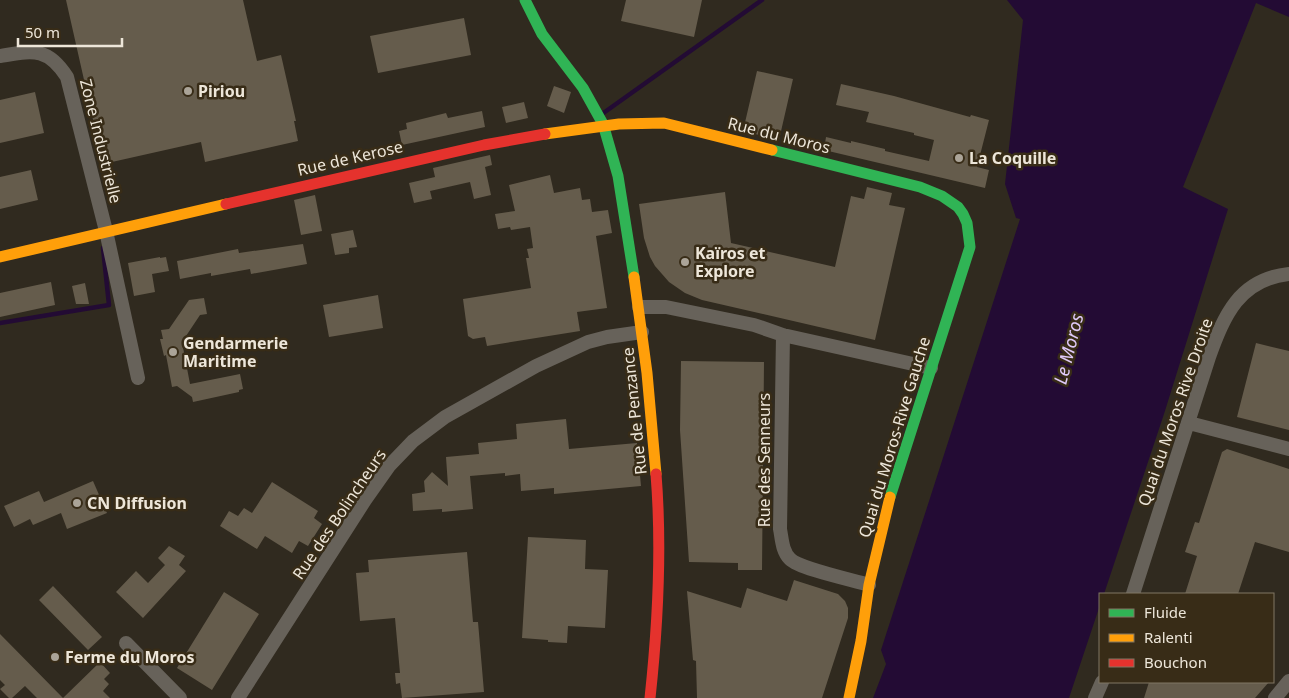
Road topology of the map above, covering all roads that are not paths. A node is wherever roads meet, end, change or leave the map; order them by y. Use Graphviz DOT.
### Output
graph roads {
  1 [pos="524,0"];
  2 [pos="0,56"];
  3 [pos="603,125"];
  4 [pos="945,196"];
  5 [pos="106,231"];
  6 [pos="0,257"];
  7 [pos="1289,274"];
  8 [pos="639,307"];
  9 [pos="642,332"];
  10 [pos="783,335"];
  11 [pos="931,368"];
  12 [pos="138,378"];
  13 [pos="1189,423"];
  14 [pos="1289,449"];
  15 [pos="869,585"];
  16 [pos="1133,593"];
  17 [pos="126,643"];
  18 [pos="1289,681"];
  19 [pos="1102,683"];
  20 [pos="180,698"];
  21 [pos="238,698"];
  22 [pos="650,698"];
  23 [pos="849,698"];
  24 [pos="1095,698"];
  25 [pos="1275,698"];
  1 -- 3 [label="street, Rue de Penzance"];
  2 -- 5 [label="street, Zone Industrielle"];
  3 -- 4 [label="street, Rue du Moros"];
  3 -- 5 [label="street, Rue de Kerose"];
  3 -- 8 [label="street, Rue de Penzance"];
  4 -- 11 [label="street, Quai du Moros-Rive Gauche"];
  5 -- 6 [label="street, Rue de Kerose"];
  5 -- 12 [label="street"];
  7 -- 13 [label="street, Quai du Moros Rive Droite"];
  8 -- 9 [label="street, Rue de Penzance"];
  8 -- 10 [label="street"];
  9 -- 21 [label="street, Rue des Bolincheurs"];
  9 -- 22 [label="street, Rue de Penzance"];
  10 -- 11 [label="street"];
  10 -- 15 [label="street, Rue des Senneurs"];
  11 -- 15 [label="street, Quai du Moros-Rive Gauche"];
  13 -- 14 [label="street"];
  13 -- 16 [label="street, Quai du Moros Rive Droite"];
  15 -- 23 [label="street, Quai du Moros-Rive Gauche"];
  17 -- 20 [label="street"];
  18 -- 25 [label="street"];
  19 -- 24 [label="street"];
}
